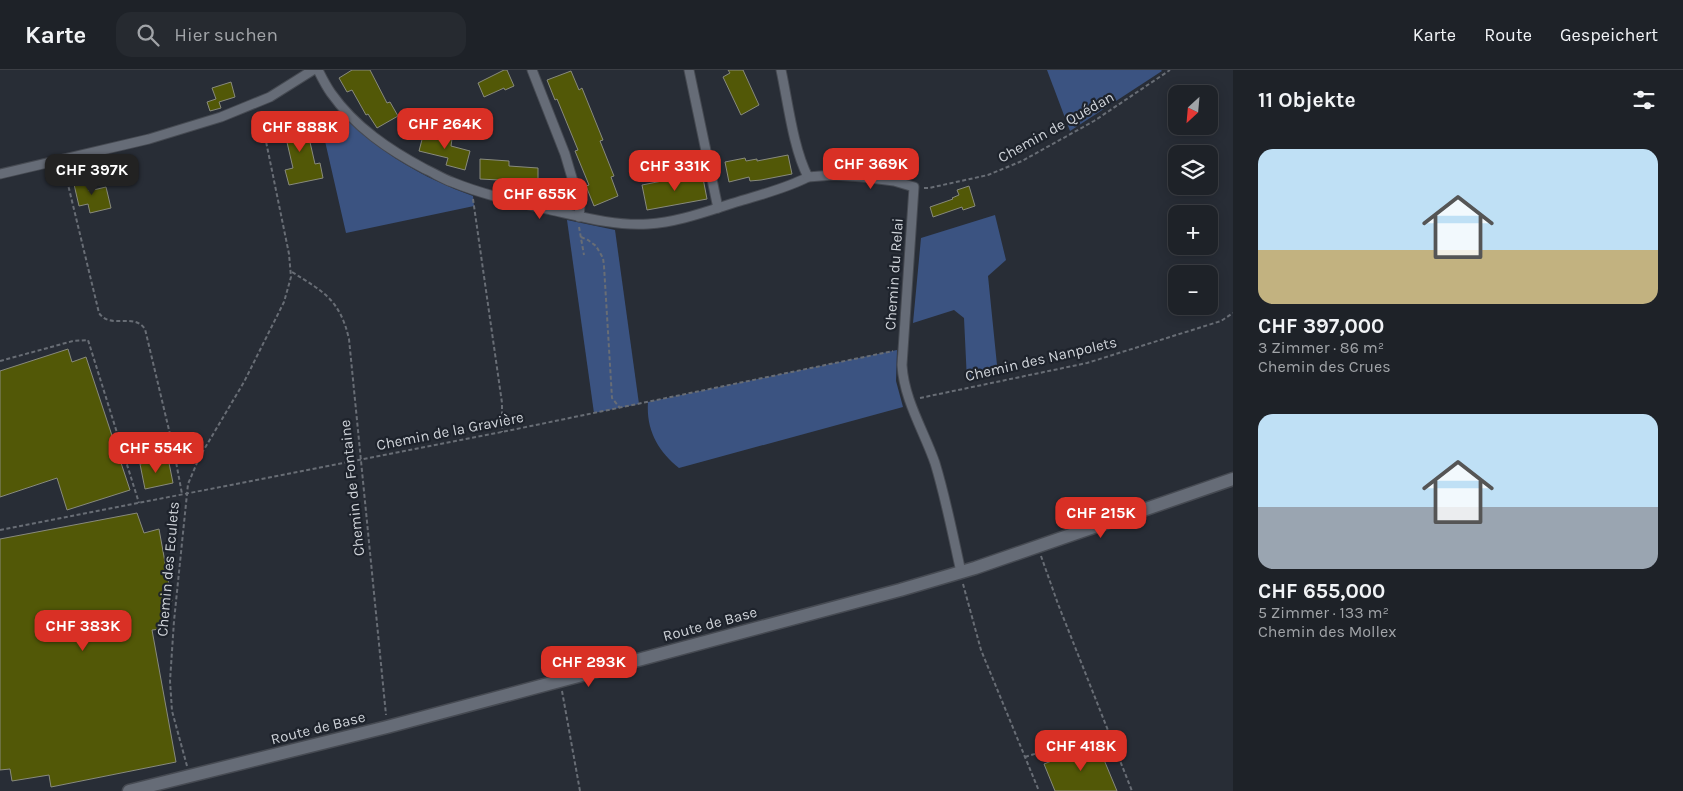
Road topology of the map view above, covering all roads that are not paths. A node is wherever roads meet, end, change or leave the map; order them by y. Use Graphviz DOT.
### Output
graph roads {
  1 [pos="313,70"];
  2 [pos="318,70"];
  3 [pos="532,70"];
  4 [pos="689,70"];
  5 [pos="781,70"];
  6 [pos="0,174"];
  7 [pos="808,177"];
  8 [pos="718,208"];
  9 [pos="580,217"];
  10 [pos="1233,479"];
  11 [pos="961,572"];
  12 [pos="129,791"];
  1 -- 6 [label="street"];
  2 -- 9 [label="street"];
  3 -- 9 [label="street"];
  4 -- 8 [label="street"];
  5 -- 7 [label="street"];
  7 -- 8 [label="street"];
  7 -- 11 [label="street, Chemin du Relai"];
  8 -- 9 [label="street"];
  10 -- 11 [label="main road, Route de Base"];
  11 -- 12 [label="main road, Route de Base"];
}
